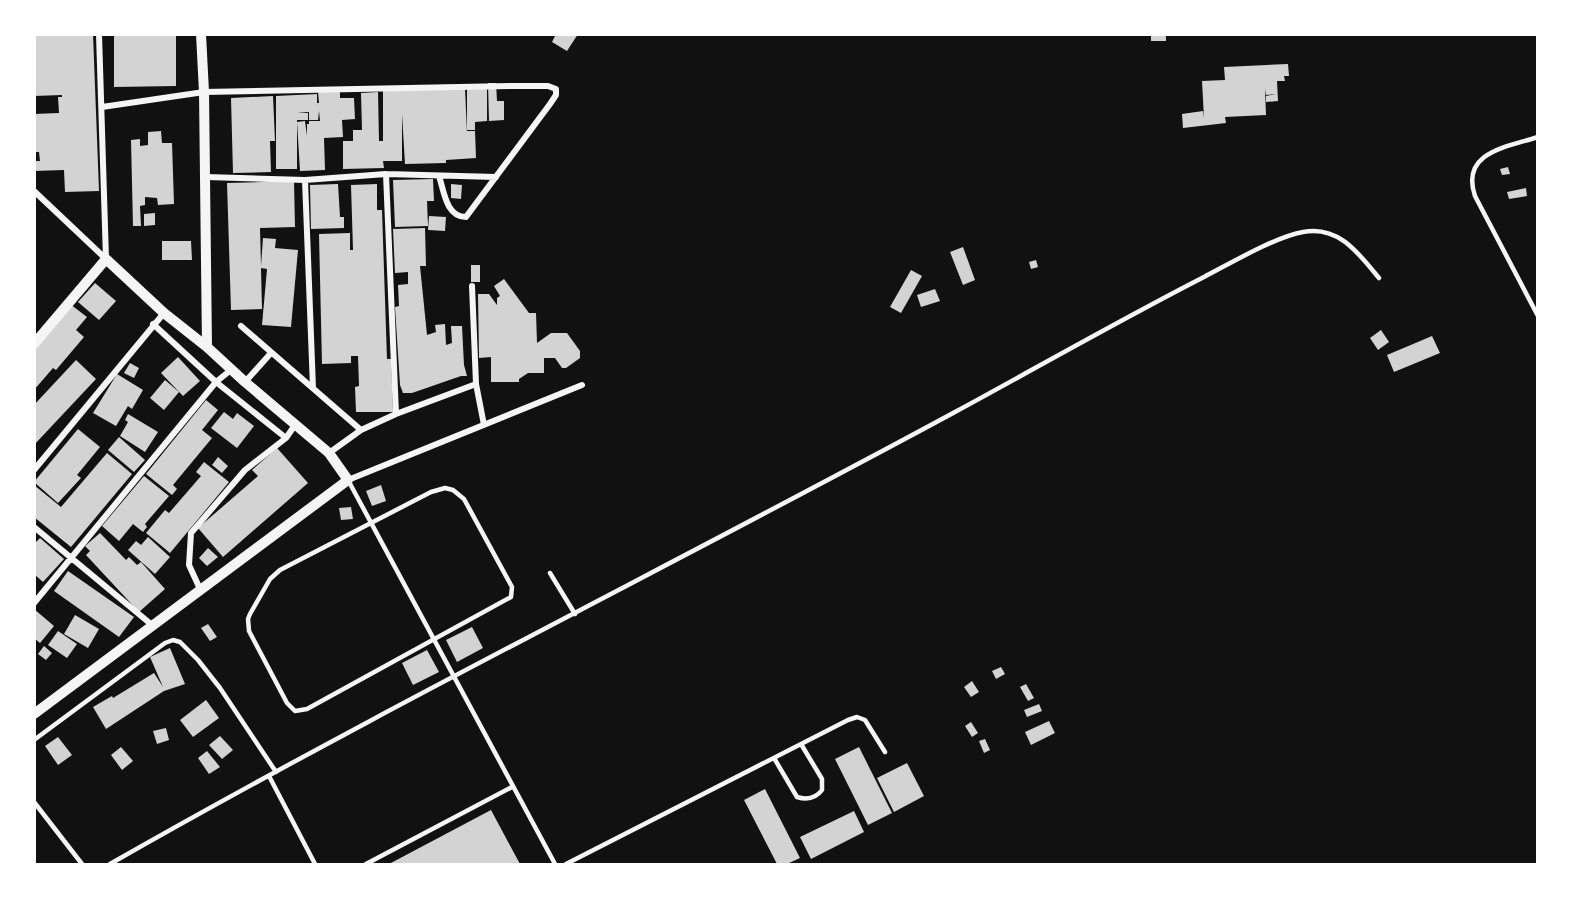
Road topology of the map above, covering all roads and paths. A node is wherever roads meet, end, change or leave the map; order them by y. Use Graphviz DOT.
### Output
graph roads {
  1 [pos="99,34"];
  2 [pos="201,34"];
  3 [pos="204,92"];
  4 [pos="102,107"];
  5 [pos="1538,137"];
  6 [pos="386,174"];
  7 [pos="439,176"];
  8 [pos="206,177"];
  9 [pos="496,177"];
  10 [pos="305,180"];
  11 [pos="34,191"];
  12 [pos="106,259"];
  13 [pos="1379,278"];
  14 [pos="472,286"];
  15 [pos="164,313"];
  16 [pos="1538,316"];
  17 [pos="153,324"];
  18 [pos="241,326"];
  19 [pos="34,344"];
  20 [pos="207,347"];
  21 [pos="271,353"];
  22 [pos="232,369"];
  23 [pos="216,382"];
  24 [pos="245,382"];
  25 [pos="476,384"];
  26 [pos="582,385"];
  27 [pos="313,388"];
  28 [pos="396,414"];
  29 [pos="295,425"];
  30 [pos="484,425"];
  31 [pos="361,430"];
  32 [pos="286,438"];
  33 [pos="329,453"];
  34 [pos="34,470"];
  35 [pos="348,480"];
  36 [pos="371,522"];
  37 [pos="34,527"];
  38 [pos="72,558"];
  39 [pos="550,573"];
  40 [pos="200,589"];
  41 [pos="34,603"];
  42 [pos="574,614"];
  43 [pos="152,625"];
  44 [pos="434,640"];
  45 [pos="454,678"];
  46 [pos="34,714"];
  47 [pos="34,740"];
  48 [pos="801,744"];
  49 [pos="885,752"];
  50 [pos="774,758"];
  51 [pos="276,772"];
  52 [pos="269,776"];
  53 [pos="512,787"];
  54 [pos="34,802"];
  55 [pos="82,864"];
  56 [pos="110,864"];
  57 [pos="315,864"];
  58 [pos="366,864"];
  59 [pos="555,864"];
  60 [pos="566,864"];
  1 -- 4 [label="street"];
  2 -- 3 [label="street"];
  3 -- 4 [label="street"];
  3 -- 8 [label="street"];
  3 -- 9 [label="street"];
  4 -- 12 [label="street"];
  5 -- 16 [label="lane"];
  6 -- 7 [label="street"];
  6 -- 10 [label="street"];
  6 -- 28 [label="street"];
  7 -- 9 [label="street"];
  7 -- 9 [label="street"];
  8 -- 10 [label="street"];
  8 -- 20 [label="street"];
  10 -- 27 [label="street"];
  11 -- 12 [label="street"];
  12 -- 15 [label="street"];
  12 -- 19 [label="street"];
  13 -- 42 [label="lane"];
  14 -- 25 [label="street"];
  15 -- 17 [label="street"];
  15 -- 20 [label="street"];
  17 -- 23 [label="street"];
  17 -- 34 [label="street"];
  18 -- 21 [label="street"];
  20 -- 22 [label="street"];
  21 -- 24 [label="street"];
  21 -- 27 [label="street"];
  22 -- 23 [label="street"];
  22 -- 24 [label="street"];
  23 -- 32 [label="street"];
  23 -- 38 [label="street"];
  24 -- 29 [label="street"];
  25 -- 28 [label="street"];
  25 -- 30 [label="street"];
  26 -- 30 [label="street"];
  27 -- 31 [label="street"];
  28 -- 31 [label="street"];
  29 -- 32 [label="street"];
  29 -- 33 [label="street"];
  30 -- 35 [label="street"];
  31 -- 33 [label="street"];
  32 -- 40 [label="street"];
  33 -- 35 [label="street"];
  35 -- 36 [label="lane"];
  35 -- 40 [label="street"];
  36 -- 44 [label="lane"];
  36 -- 44 [label="lane"];
  36 -- 44 [label="lane"];
  37 -- 38 [label="street"];
  38 -- 41 [label="street"];
  38 -- 43 [label="street"];
  39 -- 42 [label="lane"];
  40 -- 43 [label="street"];
  42 -- 45 [label="lane"];
  43 -- 46 [label="street"];
  44 -- 45 [label="lane"];
  45 -- 51 [label="lane"];
  45 -- 53 [label="lane"];
  47 -- 51 [label="lane"];
  48 -- 49 [label="lane"];
  48 -- 50 [label="lane"];
  48 -- 50 [label="lane"];
  50 -- 60 [label="lane"];
  51 -- 52 [label="lane"];
  52 -- 56 [label="lane"];
  52 -- 57 [label="lane"];
  53 -- 58 [label="lane"];
  53 -- 59 [label="lane"];
  54 -- 55 [label="lane"];
}
